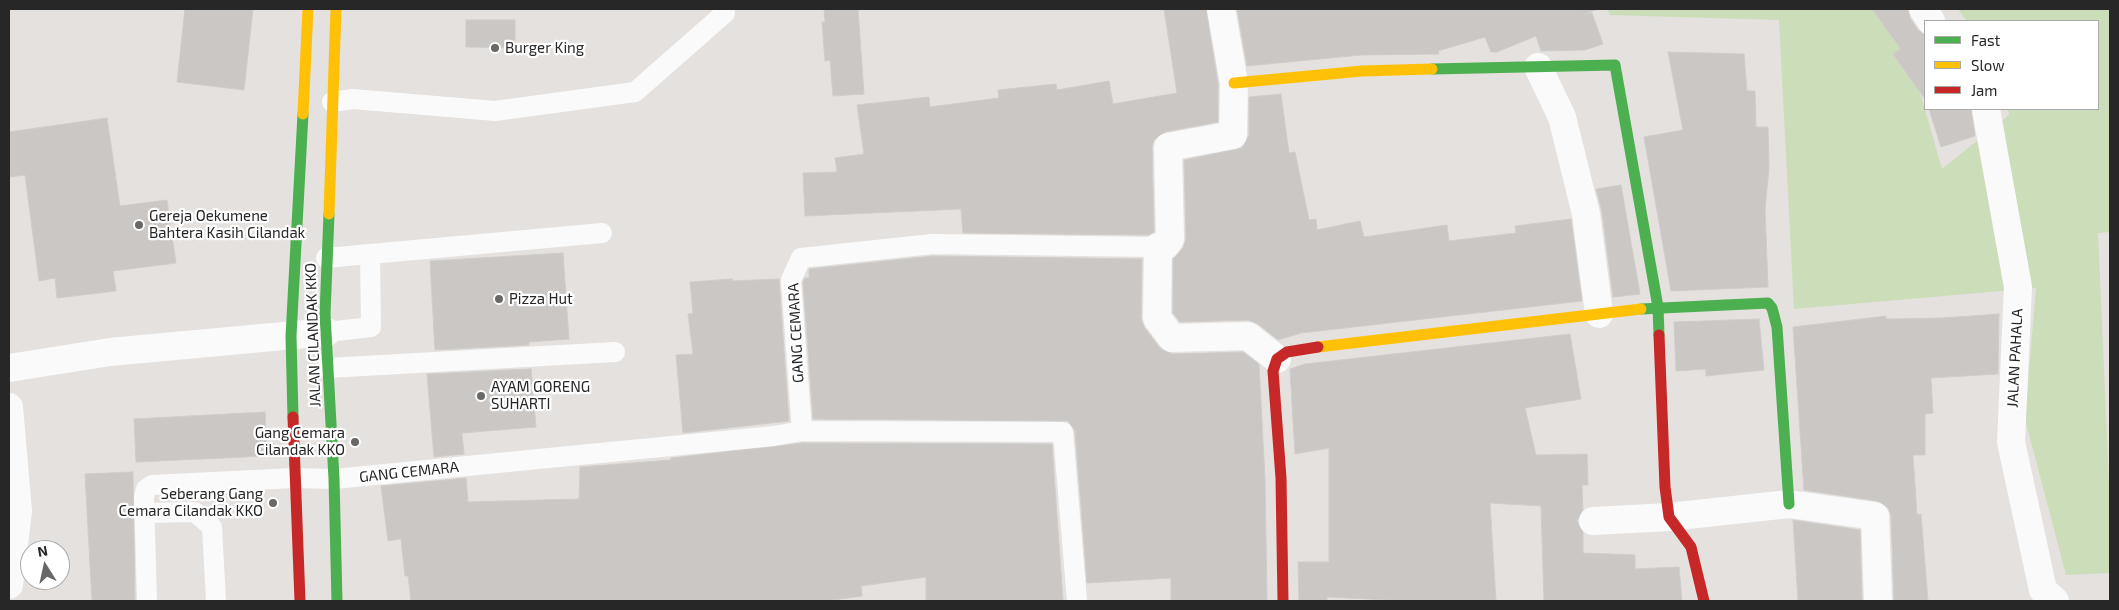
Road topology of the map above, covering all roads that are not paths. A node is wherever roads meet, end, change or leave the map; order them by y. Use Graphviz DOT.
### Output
graph roads {
  1 [pos="308,9"];
  2 [pos="336,9"];
  3 [pos="1221,9"];
  4 [pos="1923,9"];
  5 [pos="725,13"];
  6 [pos="1930,20"];
  7 [pos="1538,67"];
  8 [pos="1234,83"];
  9 [pos="332,102"];
  10 [pos="1986,110"];
  11 [pos="602,233"];
  12 [pos="1162,246"];
  13 [pos="370,254"];
  14 [pos="326,258"];
  15 [pos="1658,307"];
  16 [pos="1599,314"];
  17 [pos="328,332"];
  18 [pos="291,336"];
  19 [pos="616,352"];
  20 [pos="1277,359"];
  21 [pos="9,368"];
  22 [pos="327,368"];
  23 [pos="9,407"];
  24 [pos="802,431"];
  25 [pos="294,478"];
  26 [pos="334,479"];
  27 [pos="1789,504"];
  28 [pos="145,513"];
  29 [pos="1669,518"];
  30 [pos="1593,521"];
  31 [pos="9,585"];
  32 [pos="147,601"];
  33 [pos="216,601"];
  34 [pos="300,601"];
  35 [pos="337,601"];
  36 [pos="1077,601"];
  37 [pos="1283,601"];
  38 [pos="1704,601"];
  39 [pos="1878,601"];
  40 [pos="2055,601"];
  1 -- 18 [label="street, JALAN CILANDAK KKO"];
  2 -- 9 [label="street, JALAN CILANDAK KKO"];
  3 -- 8 [label="street"];
  4 -- 6 [label="street"];
  5 -- 9 [label="lane"];
  7 -- 8 [label="street"];
  7 -- 15 [label="street"];
  7 -- 16 [label="street"];
  8 -- 12 [label="street"];
  9 -- 14 [label="street, JALAN CILANDAK KKO"];
  10 -- 40 [label="street, JALAN PAHALA"];
  11 -- 13 [label="lane"];
  12 -- 20 [label="street"];
  12 -- 24 [label="lane, GANG CEMARA"];
  13 -- 14 [label="lane"];
  13 -- 17 [label="lane"];
  14 -- 17 [label="street, JALAN CILANDAK KKO"];
  15 -- 16 [label="street"];
  15 -- 27 [label="street"];
  15 -- 29 [label="street"];
  16 -- 20 [label="street"];
  17 -- 18 [label="street"];
  17 -- 22 [label="street, JALAN CILANDAK KKO"];
  18 -- 21 [label="street"];
  18 -- 25 [label="street, JALAN CILANDAK KKO"];
  19 -- 22 [label="lane"];
  20 -- 37 [label="street"];
  22 -- 26 [label="street, JALAN CILANDAK KKO"];
  23 -- 31 [label="street"];
  24 -- 26 [label="lane, GANG CEMARA"];
  24 -- 36 [label="lane"];
  25 -- 26 [label="lane, GANG CEMARA"];
  25 -- 28 [label="lane, GANG CEMARA"];
  25 -- 34 [label="street, JALAN CILANDAK KKO"];
  26 -- 35 [label="street, JALAN CILANDAK KKO"];
  27 -- 29 [label="street"];
  27 -- 39 [label="street"];
  28 -- 32 [label="lane"];
  28 -- 33 [label="lane"];
  29 -- 30 [label="street"];
  29 -- 38 [label="street"];
}
